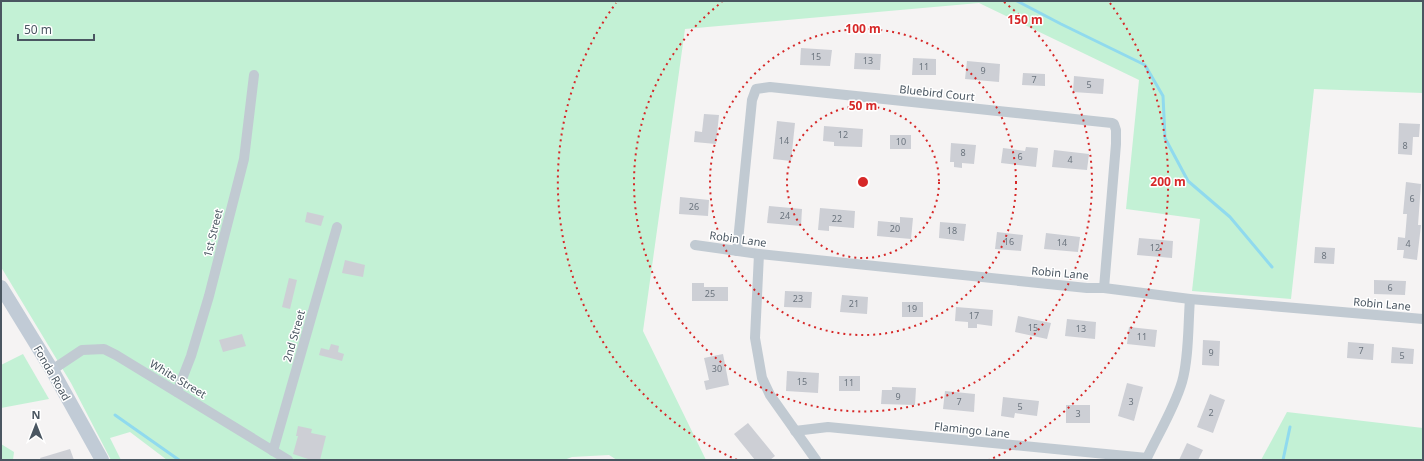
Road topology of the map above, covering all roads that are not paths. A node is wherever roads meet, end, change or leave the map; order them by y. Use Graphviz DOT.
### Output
graph roads {
  1 [pos="254,75"];
  2 [pos="337,227"];
  3 [pos="695,245"];
  4 [pos="737,251"];
  5 [pos="759,254"];
  6 [pos="1,287"];
  7 [pos="1104,288"];
  8 [pos="1190,299"];
  9 [pos="1423,320"];
  10 [pos="52,370"];
  11 [pos="177,392"];
  12 [pos="795,430"];
  13 [pos="274,451"];
  14 [pos="1146,459"];
  15 [pos="102,460"];
  16 [pos="288,460"];
  17 [pos="816,460"];
  1 -- 11 [label="street, 1st Street"];
  2 -- 13 [label="street, 2nd Street"];
  3 -- 4 [label="street, Robin Lane"];
  4 -- 5 [label="street, Robin Lane"];
  4 -- 7 [label="street, Bluebird Court"];
  5 -- 7 [label="street, Robin Lane"];
  5 -- 12 [label="street"];
  6 -- 10 [label="street, Fonda Road"];
  7 -- 8 [label="street, Robin Lane"];
  8 -- 9 [label="street, Robin Lane"];
  8 -- 14 [label="street"];
  10 -- 11 [label="street, White Street"];
  10 -- 15 [label="street, Fonda Road"];
  11 -- 13 [label="street, White Street"];
  12 -- 14 [label="street, Flamingo Lane"];
  12 -- 17 [label="street"];
  13 -- 16 [label="street, White Street"];
}
